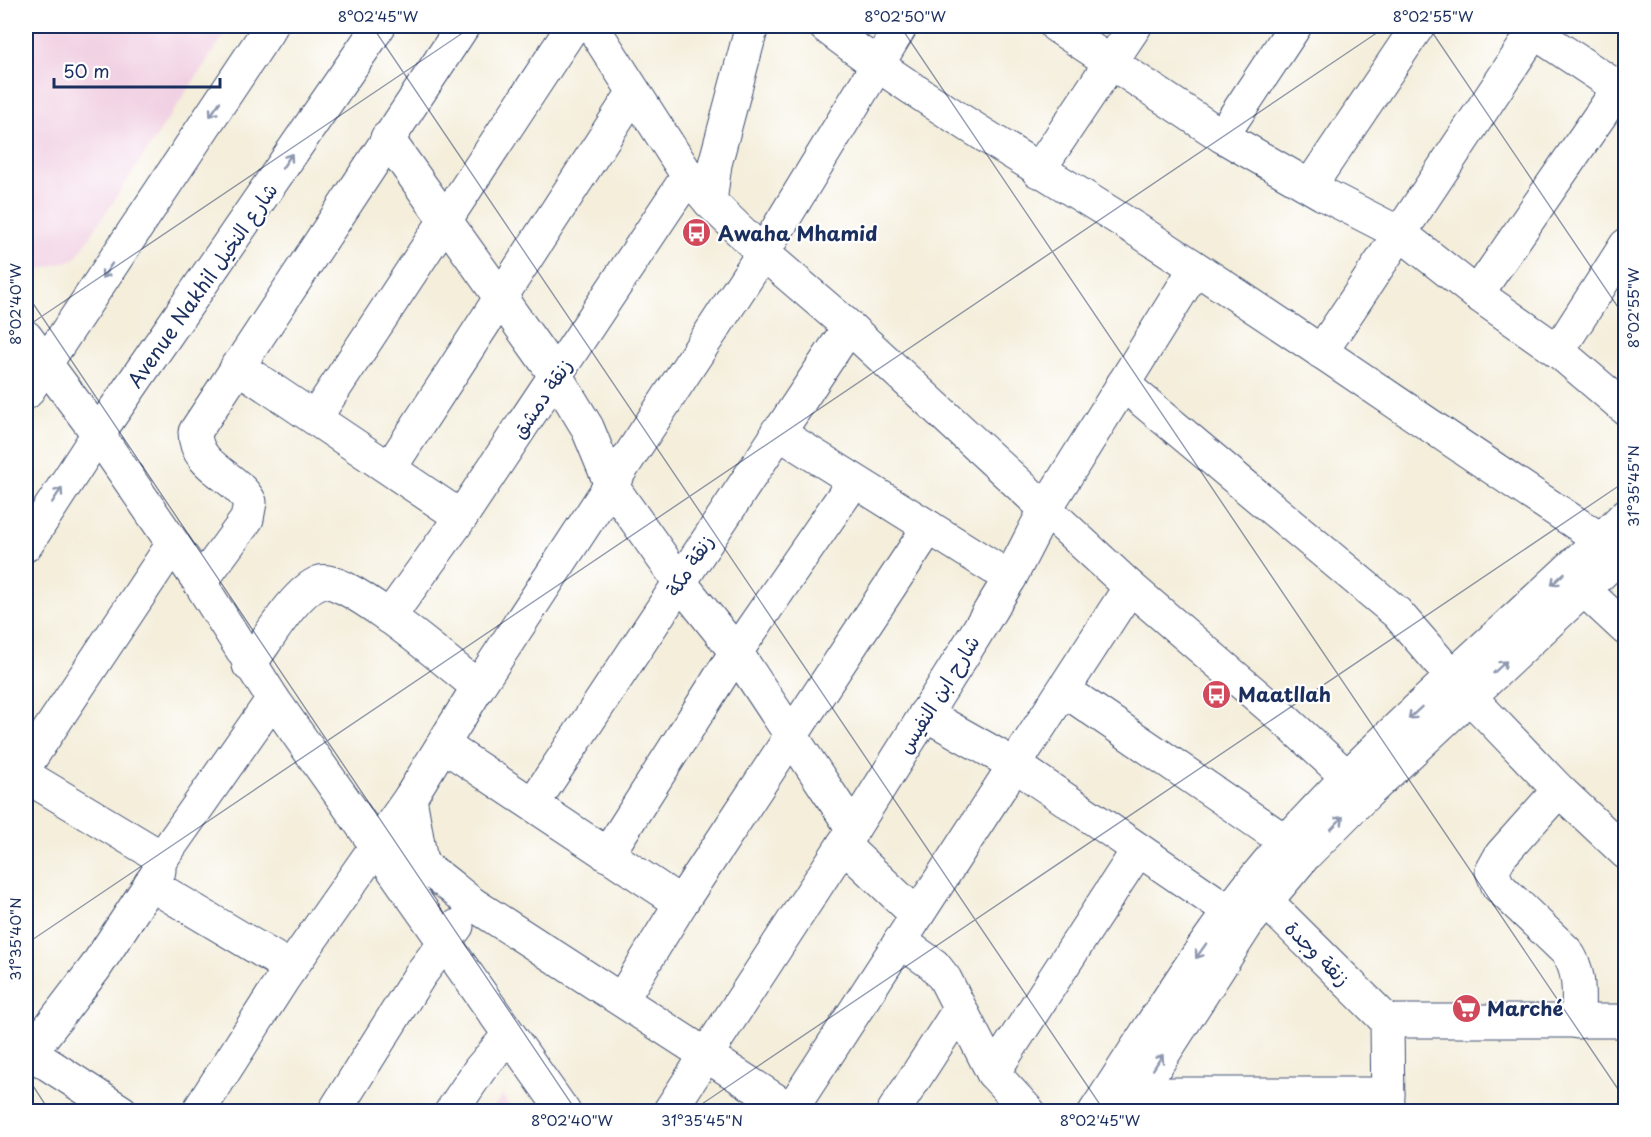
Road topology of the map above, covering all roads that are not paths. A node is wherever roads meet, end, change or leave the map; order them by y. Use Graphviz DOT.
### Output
graph roads {
  1 [pos="271,26"];
  2 [pos="379,26"];
  3 [pos="463,26"];
  4 [pos="573,26"];
  5 [pos="592,26"];
  6 [pos="752,26"];
  7 [pos="825,26"];
  8 [pos="902,26"];
  9 [pos="1056,26"];
  10 [pos="1135,26"];
  11 [pos="1295,26"];
  12 [pos="1418,26"];
  13 [pos="1532,28"];
  14 [pos="1110,64"];
  15 [pos="876,65"];
  16 [pos="1622,90"];
  17 [pos="634,92"];
  18 [pos="1222,136"];
  19 [pos="387,138"];
  20 [pos="1038,171"];
  21 [pos="688,176"];
  22 [pos="1310,186"];
  23 [pos="710,202"];
  24 [pos="445,218"];
  25 [pos="1401,234"];
  26 [pos="1626,245"];
  27 [pos="763,253"];
  28 [pos="1195,269"];
  29 [pos="1477,294"];
  30 [pos="501,296"];
  31 [pos="849,327"];
  32 [pos="35,350"];
  33 [pos="1558,351"];
  34 [pos="1322,352"];
  35 [pos="237,366"];
  36 [pos="556,376"];
  37 [pos="1123,384"];
  38 [pos="26,393"];
  39 [pos="1626,409"];
  40 [pos="315,418"];
  41 [pos="777,432"];
  42 [pos="98,434"];
  43 [pos="390,468"];
  44 [pos="854,481"];
  45 [pos="611,485"];
  46 [pos="1046,508"];
  47 [pos="1626,514"];
  48 [pos="461,518"];
  49 [pos="929,527"];
  50 [pos="173,544"];
  51 [pos="26,545"];
  52 [pos="1615,548"];
  53 [pos="1010,578"];
  54 [pos="679,580"];
  55 [pos="200,583"];
  56 [pos="1130,587"];
  57 [pos="1583,589"];
  58 [pos="389,617"];
  59 [pos="1626,629"];
  60 [pos="736,652"];
  61 [pos="249,666"];
  62 [pos="478,687"];
  63 [pos="1461,687"];
  64 [pos="1064,690"];
  65 [pos="273,699"];
  66 [pos="925,714"];
  67 [pos="792,734"];
  68 [pos="443,745"];
  69 [pos="26,765"];
  70 [pos="1015,765"];
  71 [pos="26,776"];
  72 [pos="1357,785"];
  73 [pos="1559,790"];
  74 [pos="410,798"];
  75 [pos="533,804"];
  76 [pos="848,837"];
  77 [pos="1296,848"];
  78 [pos="377,850"];
  79 [pos="1138,850"];
  80 [pos="1626,852"];
  81 [pos="607,855"];
  82 [pos="422,867"];
  83 [pos="154,873"];
  84 [pos="681,903"];
  85 [pos="473,904"];
  86 [pos="1248,905"];
  87 [pos="908,928"];
  88 [pos="446,942"];
  89 [pos="291,968"];
  90 [pos="622,999"];
  91 [pos="959,1010"];
  92 [pos="1387,1021"];
  93 [pos="1578,1022"];
  94 [pos="1626,1022"];
  95 [pos="509,1035"];
  96 [pos="28,1052"];
  97 [pos="708,1053"];
  98 [pos="993,1073"];
  99 [pos="82,1101"];
  100 [pos="1116,1103"];
  101 [pos="1388,1103"];
  102 [pos="793,1111"];
  103 [pos="122,1112"];
  104 [pos="198,1112"];
  105 [pos="334,1112"];
  106 [pos="452,1112"];
  107 [pos="564,1112"];
  108 [pos="669,1112"];
  109 [pos="893,1112"];
  110 [pos="1029,1112"];
  1 -- 32 [label="street, one-way"];
  42 -- 2 [label="street, Avenue Nakhil شارع النخيل, one-way"];
  3 -- 19 [label="street"];
  4 -- 24 [label="street"];
  5 -- 17 [label="street"];
  6 -- 23 [label="street"];
  7 -- 15 [label="street"];
  8 -- 15 [label="street"];
  9 -- 14 [label="street"];
  10 -- 14 [label="street"];
  11 -- 18 [label="street"];
  12 -- 22 [label="street"];
  13 -- 16 [label="street"];
  13 -- 25 [label="street"];
  14 -- 18 [label="street"];
  14 -- 20 [label="street"];
  15 -- 20 [label="street"];
  15 -- 27 [label="street"];
  16 -- 29 [label="street"];
  17 -- 21 [label="street"];
  17 -- 30 [label="street"];
  18 -- 22 [label="street"];
  19 -- 24 [label="street"];
  19 -- 35 [label="street"];
  20 -- 28 [label="street"];
  21 -- 23 [label="street"];
  21 -- 36 [label="street, زنقة دمشق"];
  22 -- 25 [label="street"];
  23 -- 27 [label="street"];
  24 -- 30 [label="street"];
  24 -- 40 [label="street"];
  25 -- 29 [label="street"];
  25 -- 34 [label="street"];
  26 -- 33 [label="street"];
  27 -- 31 [label="street"];
  27 -- 45 [label="street"];
  28 -- 34 [label="street"];
  28 -- 37 [label="street, شارح ابن النفيس"];
  29 -- 33 [label="street"];
  30 -- 36 [label="street"];
  30 -- 43 [label="street"];
  31 -- 41 [label="street, زنقة مكة"];
  31 -- 46 [label="street"];
  32 -- 38 [label="street"];
  32 -- 42 [label="street"];
  33 -- 39 [label="street"];
  34 -- 52 [label="street"];
  35 -- 40 [label="street"];
  35 -- 55 [label="street"];
  36 -- 45 [label="street"];
  36 -- 48 [label="street, زنقة دمشق"];
  37 -- 46 [label="street, شارح ابن النفيس"];
  37 -- 63 [label="street"];
  40 -- 43 [label="street"];
  41 -- 44 [label="street"];
  41 -- 54 [label="street, زنقة مكة"];
  42 -- 50 [label="street"];
  51 -- 42 [label="street, Avenue Nakhil شارع النخيل, one-way"];
  43 -- 48 [label="street"];
  44 -- 49 [label="street"];
  44 -- 60 [label="street"];
  45 -- 54 [label="street"];
  45 -- 62 [label="street"];
  46 -- 53 [label="street, شارح ابن النفيس"];
  46 -- 56 [label="street"];
  47 -- 52 [label="street"];
  48 -- 58 [label="street, زنقة دمشق"];
  49 -- 53 [label="street"];
  49 -- 67 [label="street"];
  50 -- 55 [label="street"];
  50 -- 69 [label="street"];
  52 -- 57 [label="street"];
  52 -- 63 [label="street, one-way"];
  53 -- 66 [label="street, شارح ابن النفيس"];
  54 -- 60 [label="street"];
  54 -- 75 [label="street, زنقة مكة"];
  55 -- 61 [label="street"];
  56 -- 64 [label="street"];
  56 -- 72 [label="street"];
  57 -- 59 [label="street"];
  63 -- 57 [label="street, one-way"];
  58 -- 61 [label="street"];
  58 -- 62 [label="street"];
  60 -- 67 [label="street"];
  60 -- 81 [label="street"];
  61 -- 65 [label="street"];
  62 -- 68 [label="street"];
  63 -- 72 [label="street"];
  63 -- 73 [label="street"];
  64 -- 70 [label="street"];
  64 -- 77 [label="street"];
  65 -- 78 [label="street"];
  65 -- 83 [label="street"];
  66 -- 70 [label="street, زنقة وجدة"];
  66 -- 76 [label="street, شارح ابن النفيس"];
  67 -- 76 [label="street"];
  67 -- 84 [label="street"];
  68 -- 74 [label="street"];
  68 -- 75 [label="street"];
  70 -- 79 [label="street, زنقة وجدة"];
  70 -- 87 [label="street"];
  71 -- 83 [label="street"];
  72 -- 77 [label="street"];
  73 -- 80 [label="street"];
  73 -- 93 [label="street"];
  74 -- 78 [label="street"];
  74 -- 82 [label="street"];
  75 -- 81 [label="street"];
  76 -- 87 [label="street"];
  76 -- 97 [label="street, شارح ابن النفيس"];
  77 -- 86 [label="street"];
  78 -- 82 [label="street"];
  78 -- 88 [label="street"];
  78 -- 89 [label="street"];
  79 -- 86 [label="street, زنقة وجدة"];
  79 -- 98 [label="street"];
  81 -- 84 [label="street"];
  82 -- 85 [label="street"];
  83 -- 89 [label="street"];
  83 -- 96 [label="street"];
  84 -- 90 [label="street"];
  85 -- 88 [label="street"];
  85 -- 90 [label="street"];
  86 -- 92 [label="street, زنقة وجدة"];
  86 -- 100 [label="street"];
  87 -- 91 [label="street"];
  87 -- 102 [label="street"];
  88 -- 95 [label="street"];
  88 -- 105 [label="street"];
  89 -- 104 [label="street"];
  90 -- 97 [label="street"];
  91 -- 98 [label="street"];
  91 -- 109 [label="street"];
  92 -- 93 [label="street"];
  92 -- 101 [label="street"];
  93 -- 94 [label="street"];
  95 -- 106 [label="street"];
  95 -- 107 [label="street"];
  96 -- 99 [label="street"];
  97 -- 102 [label="street"];
  97 -- 108 [label="street, شارح ابن النفيس"];
  98 -- 110 [label="street"];
  99 -- 103 [label="street"];
  100 -- 101 [label="street"];
}
